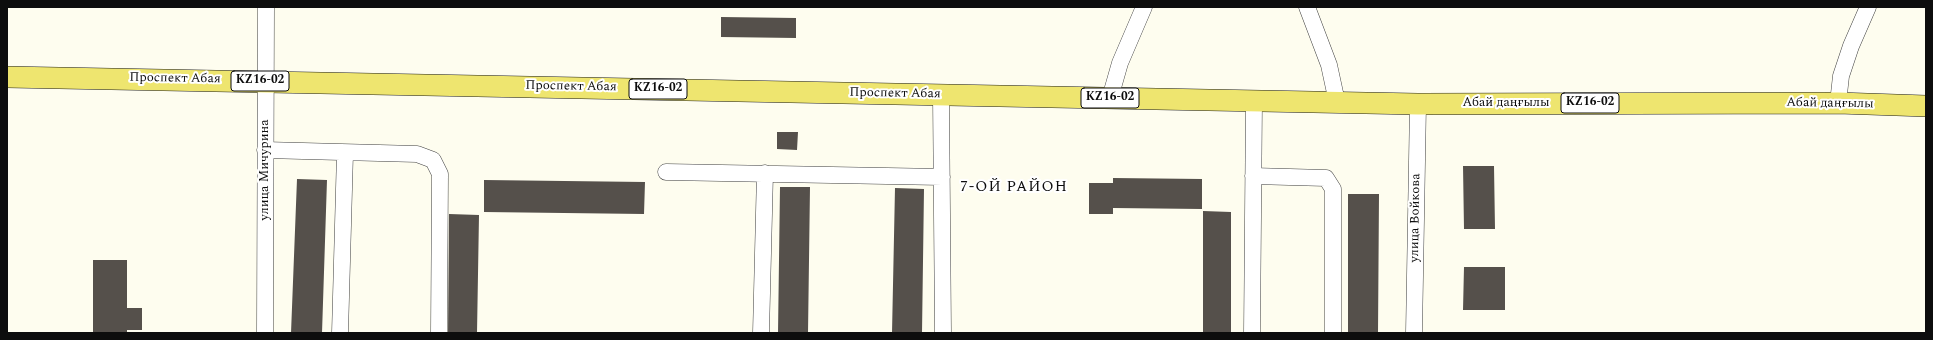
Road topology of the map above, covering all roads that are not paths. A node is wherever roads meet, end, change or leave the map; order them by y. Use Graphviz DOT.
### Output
graph roads {
  1 [pos="266,7"];
  2 [pos="1144,7"];
  3 [pos="1307,7"];
  4 [pos="1868,7"];
  5 [pos="7,77"];
  6 [pos="266,81"];
  7 [pos="942,95"];
  8 [pos="1110,98"];
  9 [pos="1254,101"];
  10 [pos="1337,102"];
  11 [pos="1838,103"];
  12 [pos="1418,104"];
  13 [pos="1926,106"];
  14 [pos="265,150"];
  15 [pos="346,153"];
  16 [pos="666,172"];
  17 [pos="765,173"];
  18 [pos="1253,176"];
  19 [pos="942,177"];
  20 [pos="265,333"];
  21 [pos="340,333"];
  22 [pos="439,333"];
  23 [pos="761,333"];
  24 [pos="943,333"];
  25 [pos="1252,333"];
  26 [pos="1333,333"];
  27 [pos="1414,333"];
  1 -- 6 [label="street, улица Мичурина"];
  2 -- 8 [label="street"];
  3 -- 10 [label="street"];
  4 -- 11 [label="street"];
  5 -- 6 [label="main road, Проспект Абая / KZ16-02"];
  6 -- 7 [label="main road, Проспект Абая / KZ16-02"];
  6 -- 14 [label="street, улица Мичурина"];
  7 -- 8 [label="main road, Проспект Абая / KZ16-02"];
  7 -- 19 [label="street"];
  8 -- 9 [label="main road, Проспект Абая / KZ16-02"];
  9 -- 10 [label="main road, Абай даңғылы / KZ16-02"];
  9 -- 18 [label="street"];
  10 -- 12 [label="main road, Абай даңғылы / KZ16-02"];
  11 -- 12 [label="main road, Абай даңғылы / KZ16-02"];
  11 -- 13 [label="main road, Абай даңғылы / KZ16-02"];
  12 -- 27 [label="street, улица Войкова"];
  14 -- 15 [label="street"];
  14 -- 20 [label="street, улица Мичурина"];
  15 -- 21 [label="street"];
  15 -- 22 [label="street"];
  16 -- 17 [label="street"];
  17 -- 19 [label="street"];
  17 -- 23 [label="street"];
  18 -- 25 [label="street"];
  18 -- 26 [label="street"];
  19 -- 24 [label="street"];
}
